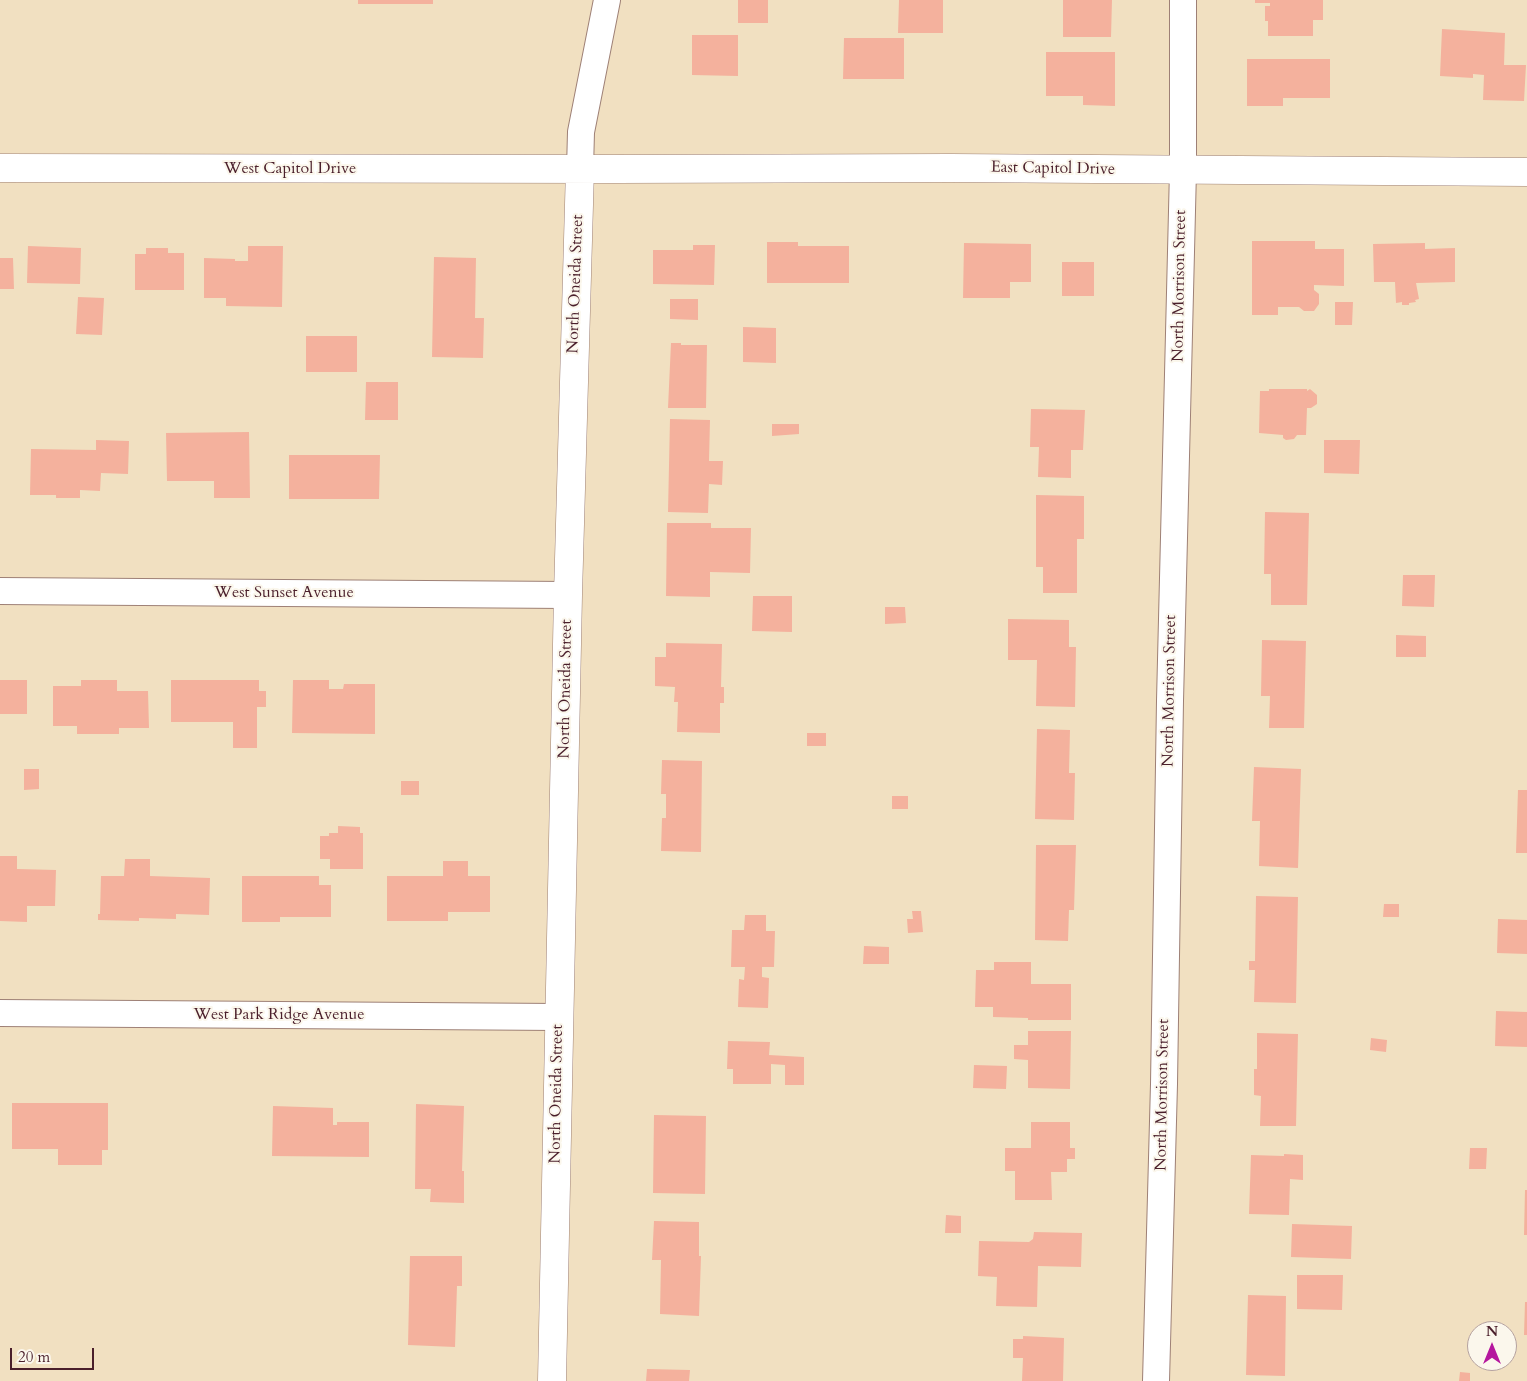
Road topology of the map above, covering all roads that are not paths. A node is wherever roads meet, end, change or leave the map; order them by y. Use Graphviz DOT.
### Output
graph roads {
  1 [pos="607,0"];
  2 [pos="1183,0"];
  3 [pos="0,168"];
  4 [pos="580,169"];
  5 [pos="1182,170"];
  6 [pos="1527,172"];
  7 [pos="0,591"];
  8 [pos="568,595"];
  9 [pos="0,1013"];
  10 [pos="558,1016"];
  11 [pos="552,1381"];
  12 [pos="1156,1381"];
  1 -- 4 [label="street, North Oneida Street"];
  2 -- 5 [label="street, North Morrison Street"];
  3 -- 4 [label="street, West Capitol Drive"];
  4 -- 5 [label="street, East Capitol Drive"];
  4 -- 8 [label="street, North Oneida Street"];
  5 -- 6 [label="street, East Capitol Drive"];
  5 -- 12 [label="street, North Morrison Street"];
  7 -- 8 [label="street, West Sunset Avenue"];
  8 -- 10 [label="street, North Oneida Street"];
  9 -- 10 [label="street, West Park Ridge Avenue"];
  10 -- 11 [label="street, North Oneida Street"];
}
